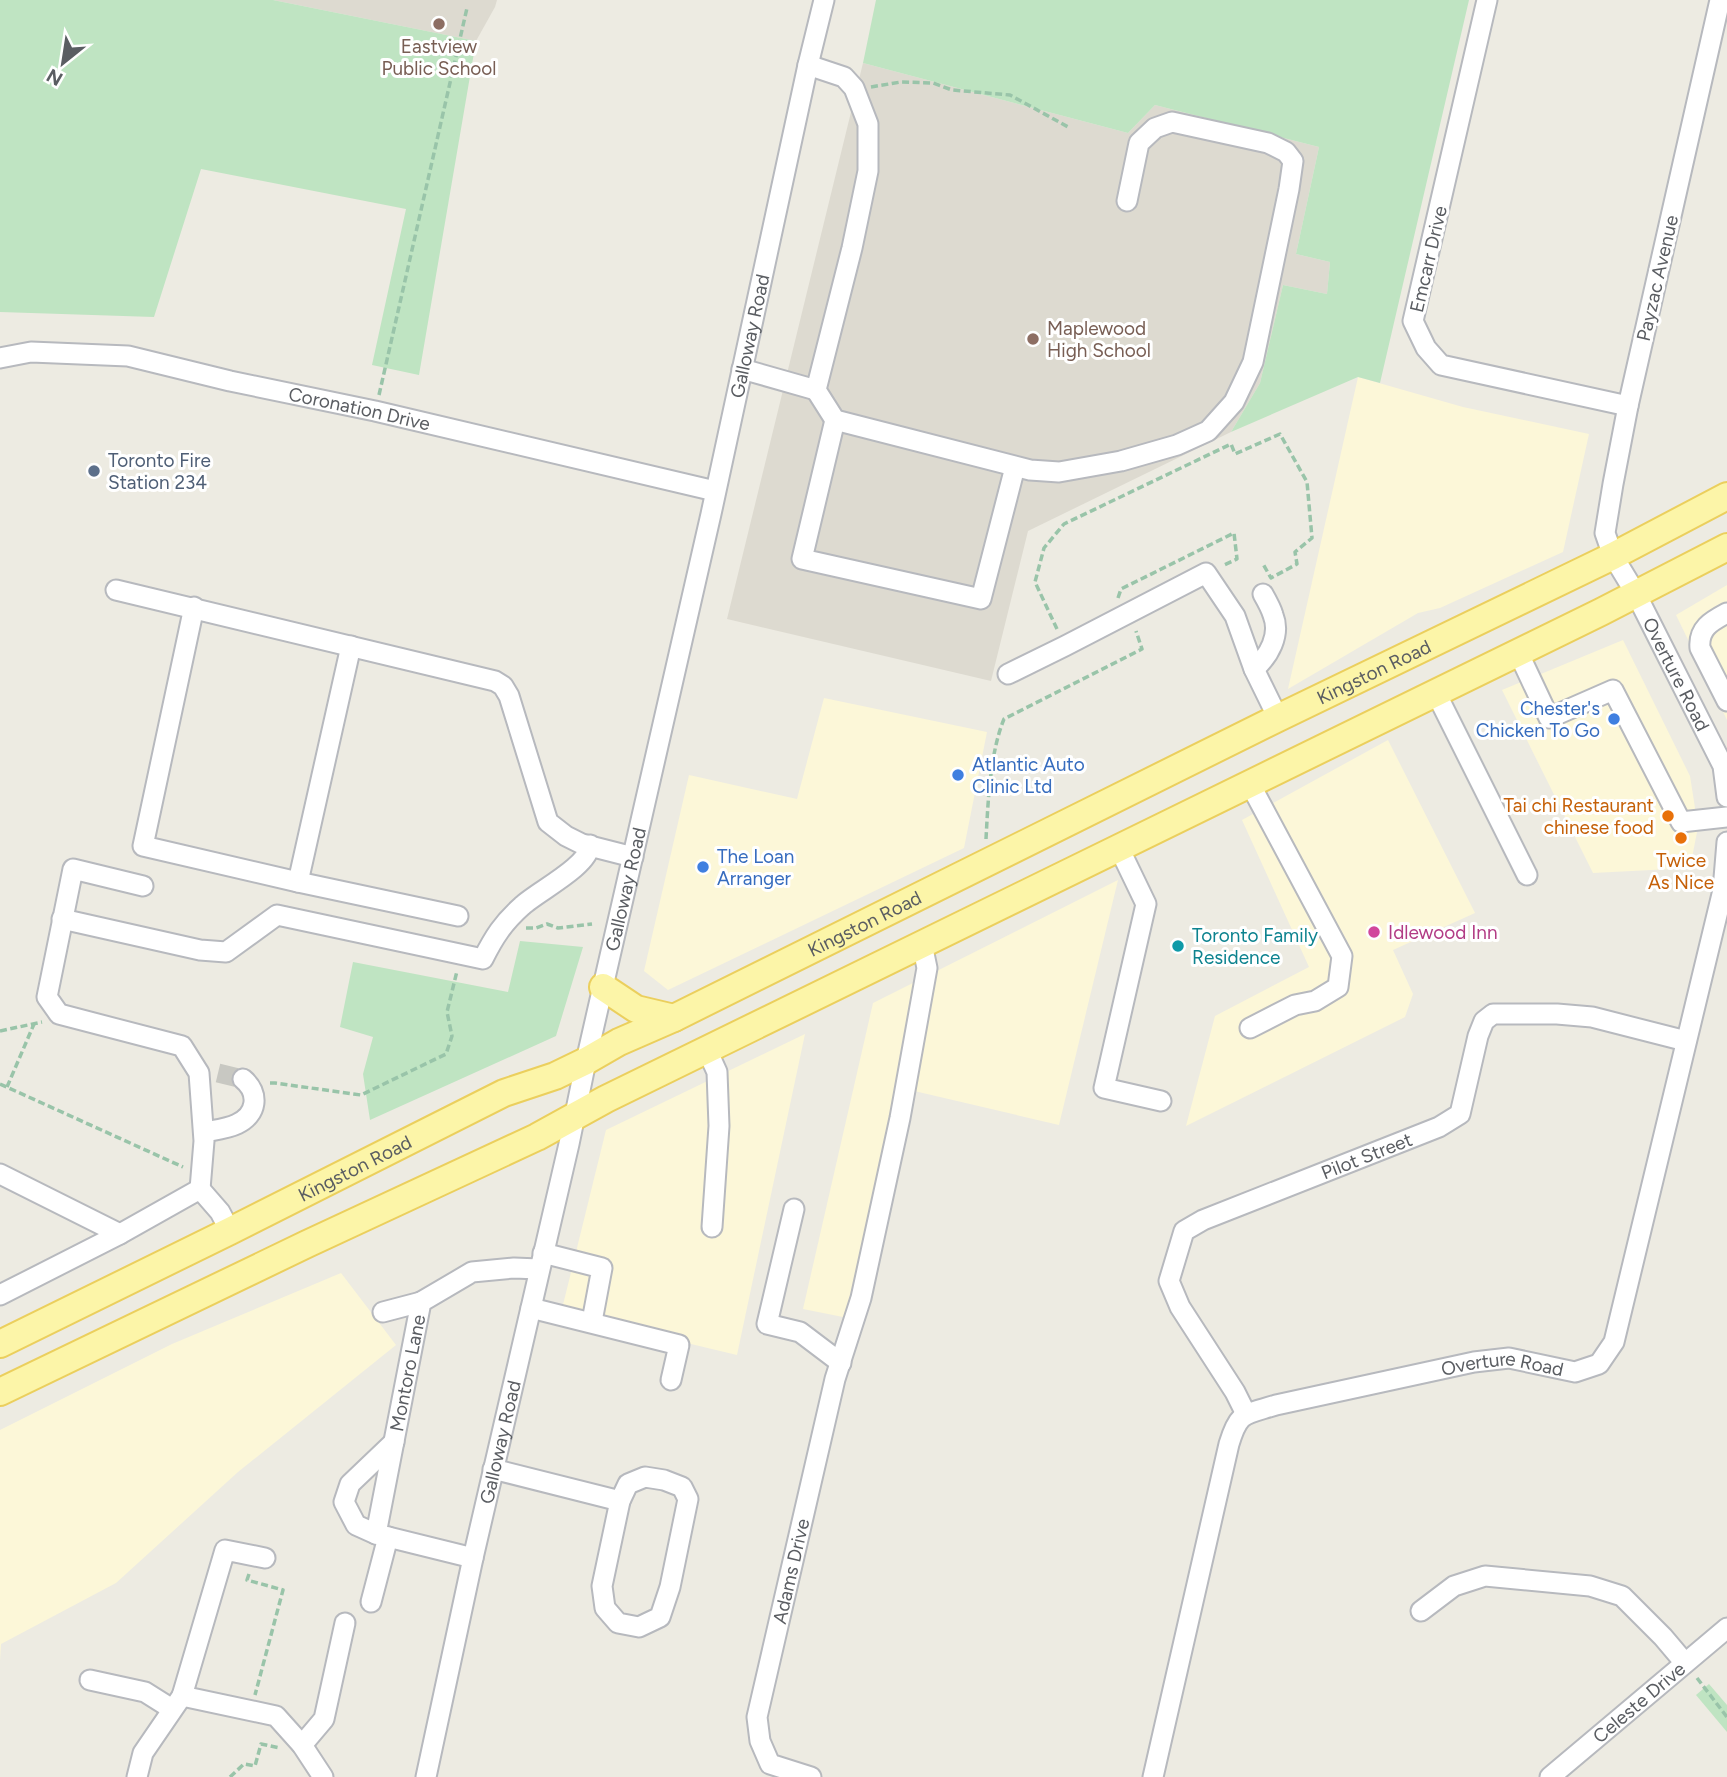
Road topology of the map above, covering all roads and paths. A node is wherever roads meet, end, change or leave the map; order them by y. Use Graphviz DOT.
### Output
graph roads {
  1 [pos="824,0"];
  2 [pos="1487,0"];
  3 [pos="1720,0"];
  4 [pos="467,8"];
  5 [pos="808,65"];
  6 [pos="867,81"];
  7 [pos="1070,128"];
  8 [pos="1127,201"];
  9 [pos="0,358"];
  10 [pos="742,369"];
  11 [pos="817,390"];
  12 [pos="1628,406"];
  13 [pos="375,411"];
  14 [pos="835,421"];
  15 [pos="1015,467"];
  16 [pos="715,491"];
  17 [pos="1727,496"];
  18 [pos="1727,547"];
  19 [pos="1614,556"];
  20 [pos="1263,564"];
  21 [pos="1219,568"];
  22 [pos="116,590"];
  23 [pos="1263,594"];
  24 [pos="1636,594"];
  25 [pos="1117,600"];
  26 [pos="194,607"];
  27 [pos="1727,613"];
  28 [pos="1134,625"];
  29 [pos="1060,637"];
  30 [pos="351,646"];
  31 [pos="1518,652"];
  32 [pos="1254,669"];
  33 [pos="1008,674"];
  34 [pos="1436,693"];
  35 [pos="1727,701"];
  36 [pos="1278,718"];
  37 [pos="1723,756"];
  38 [pos="1250,784"];
  39 [pos="1727,797"];
  40 [pos="1727,817"];
  41 [pos="1727,842"];
  42 [pos="590,845"];
  43 [pos="985,845"];
  44 [pos="1119,848"];
  45 [pos="633,857"];
  46 [pos="1527,875"];
  47 [pos="298,882"];
  48 [pos="143,886"];
  49 [pos="458,916"];
  50 [pos="62,919"];
  51 [pos="592,924"];
  52 [pos="497,932"];
  53 [pos="922,944"];
  54 [pos="461,955"];
  55 [pos="603,987"];
  56 [pos="59,1014"];
  57 [pos="674,1018"];
  58 [pos="34,1024"];
  59 [pos="1250,1028"];
  60 [pos="0,1031"];
  61 [pos="1686,1041"];
  62 [pos="707,1050"];
  63 [pos="586,1061"];
  64 [pos="246,1082"];
  65 [pos="0,1084"];
  66 [pos="7,1087"];
  67 [pos="1161,1101"];
  68 [pos="575,1115"];
  69 [pos="204,1132"];
  70 [pos="0,1174"];
  71 [pos="201,1181"];
  72 [pos="793,1209"];
  73 [pos="712,1227"];
  74 [pos="230,1231"];
  75 [pos="120,1234"];
  76 [pos="541,1261"];
  77 [pos="0,1296"];
  78 [pos="421,1302"];
  79 [pos="530,1308"];
  80 [pos="383,1312"];
  81 [pos="593,1316"];
  82 [pos="0,1344"];
  83 [pos="838,1371"];
  84 [pos="671,1380"];
  85 [pos="0,1392"];
  86 [pos="1246,1414"];
  87 [pos="394,1442"];
  88 [pos="493,1469"];
  89 [pos="620,1501"];
  90 [pos="382,1535"];
  91 [pos="264,1558"];
  92 [pos="473,1558"];
  93 [pos="247,1580"];
  94 [pos="371,1602"];
  95 [pos="1421,1611"];
  96 [pos="345,1623"];
  97 [pos="1727,1628"];
  98 [pos="1685,1663"];
  99 [pos="90,1680"];
  100 [pos="255,1697"];
  101 [pos="177,1702"];
  102 [pos="1727,1717"];
  103 [pos="302,1745"];
  104 [pos="282,1748"];
  105 [pos="137,1777"];
  106 [pos="230,1777"];
  107 [pos="323,1777"];
  108 [pos="426,1777"];
  109 [pos="810,1777"];
  110 [pos="1153,1777"];
  111 [pos="1550,1777"];
  1 -- 5 [label="street, Galloway Road"];
  2 -- 12 [label="street, Emcarr Drive"];
  3 -- 12 [label="street, Payzac Avenue"];
  4 -- 13 [label="path"];
  5 -- 10 [label="street, Galloway Road"];
  5 -- 11 [label="street"];
  6 -- 7 [label="path"];
  8 -- 15 [label="street"];
  9 -- 13 [label="street, Coronation Drive"];
  10 -- 11 [label="street"];
  10 -- 16 [label="street, Galloway Road"];
  11 -- 14 [label="street"];
  12 -- 19 [label="street, Payzac Avenue"];
  13 -- 16 [label="street, Coronation Drive"];
  14 -- 15 [label="street"];
  14 -- 15 [label="street"];
  16 -- 45 [label="street, Galloway Road"];
  17 -- 19 [label="main road, Kingston Road"];
  18 -- 24 [label="main road"];
  19 -- 24 [label="street, Overture Road"];
  19 -- 36 [label="main road, Kingston Road"];
  20 -- 29 [label="path"];
  21 -- 25 [label="path"];
  22 -- 26 [label="street"];
  23 -- 32 [label="street"];
  24 -- 31 [label="main road"];
  24 -- 37 [label="street, Overture Road"];
  26 -- 30 [label="street"];
  26 -- 47 [label="street"];
  27 -- 35 [label="street"];
  28 -- 43 [label="path"];
  30 -- 42 [label="street"];
  30 -- 47 [label="street"];
  31 -- 34 [label="main road"];
  31 -- 40 [label="street"];
  32 -- 33 [label="street"];
  32 -- 36 [label="street"];
  34 -- 38 [label="main road"];
  34 -- 46 [label="street"];
  36 -- 57 [label="main road, Kingston Road"];
  37 -- 39 [label="street, Overture Road"];
  38 -- 44 [label="main road"];
  38 -- 59 [label="street"];
  41 -- 61 [label="street, Overture Road"];
  42 -- 45 [label="street"];
  42 -- 52 [label="street"];
  44 -- 53 [label="main road"];
  44 -- 67 [label="street"];
  45 -- 55 [label="street, Galloway Road"];
  47 -- 49 [label="street"];
  48 -- 50 [label="street"];
  50 -- 54 [label="street"];
  50 -- 56 [label="street"];
  51 -- 52 [label="path"];
  52 -- 54 [label="street"];
  53 -- 62 [label="main road"];
  53 -- 83 [label="street, Adams Drive"];
  54 -- 64 [label="path"];
  55 -- 57 [label="main road"];
  55 -- 63 [label="street, Galloway Road"];
  56 -- 58 [label="path"];
  56 -- 69 [label="street"];
  57 -- 63 [label="main road, Kingston Road"];
  58 -- 60 [label="path"];
  58 -- 66 [label="path"];
  61 -- 86 [label="street, Overture Road"];
  61 -- 86 [label="street, Pilot Street"];
  62 -- 68 [label="main road"];
  62 -- 73 [label="street"];
  63 -- 68 [label="street, Galloway Road"];
  63 -- 74 [label="main road, Kingston Road"];
  64 -- 69 [label="street"];
  65 -- 66 [label="path"];
  66 -- 71 [label="path"];
  68 -- 76 [label="street, Galloway Road"];
  68 -- 85 [label="main road"];
  69 -- 71 [label="street"];
  70 -- 75 [label="street"];
  71 -- 74 [label="street"];
  71 -- 75 [label="street"];
  72 -- 83 [label="street"];
  74 -- 82 [label="main road, Kingston Road"];
  75 -- 77 [label="street"];
  76 -- 78 [label="street, Montoro Lane"];
  76 -- 79 [label="street, Galloway Road"];
  76 -- 81 [label="street, Montoro Lane"];
  78 -- 80 [label="street"];
  78 -- 87 [label="street, Montoro Lane"];
  79 -- 84 [label="street"];
  79 -- 88 [label="street, Galloway Road"];
  83 -- 109 [label="street, Adams Drive"];
  86 -- 110 [label="street"];
  87 -- 90 [label="street, Montoro Lane"];
  87 -- 90 [label="street, Montoro Lane"];
  88 -- 89 [label="street"];
  88 -- 92 [label="street, Galloway Road"];
  89 -- 89 [label="street"];
  90 -- 92 [label="street, Montoro Lane"];
  90 -- 94 [label="street"];
  91 -- 101 [label="street"];
  92 -- 108 [label="street, Galloway Road"];
  93 -- 100 [label="path"];
  95 -- 98 [label="street"];
  96 -- 103 [label="street"];
  97 -- 98 [label="street, Celeste Drive"];
  98 -- 102 [label="path"];
  98 -- 111 [label="street, Celeste Drive"];
  99 -- 101 [label="street"];
  101 -- 103 [label="street"];
  101 -- 105 [label="street"];
  103 -- 107 [label="street"];
  104 -- 106 [label="path"];
}
